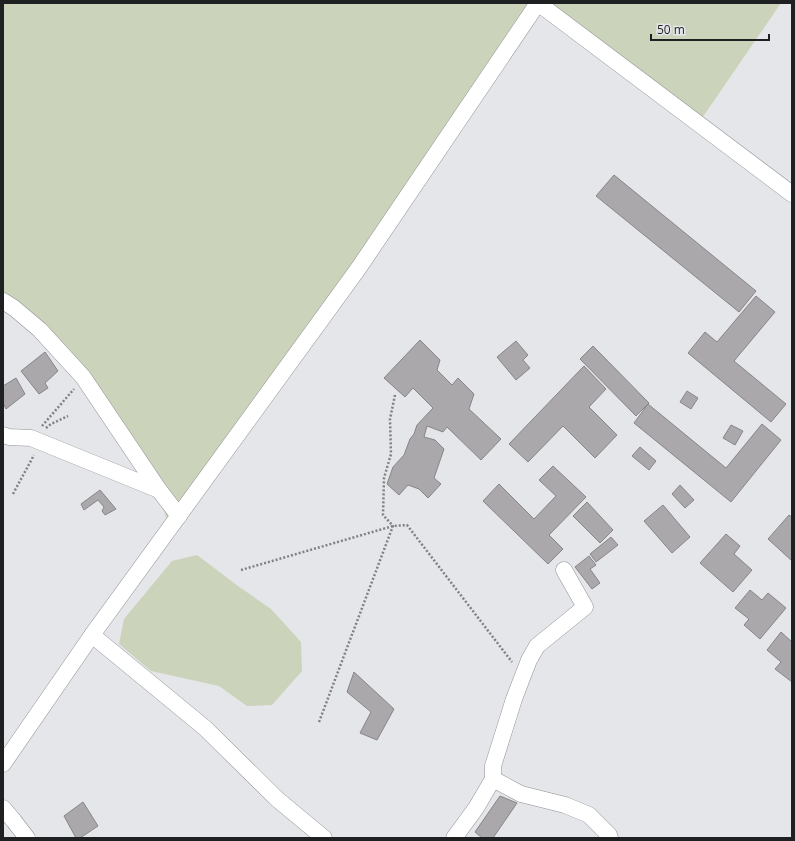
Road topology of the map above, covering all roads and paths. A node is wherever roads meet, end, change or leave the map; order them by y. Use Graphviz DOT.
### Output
graph roads {
  1 [pos="538,3"];
  2 [pos="792,194"];
  3 [pos="3,301"];
  4 [pos="83,377"];
  5 [pos="395,395"];
  6 [pos="51,424"];
  7 [pos="3,435"];
  8 [pos="36,440"];
  9 [pos="159,490"];
  10 [pos="13,494"];
  11 [pos="179,516"];
  12 [pos="393,526"];
  13 [pos="241,570"];
  14 [pos="564,570"];
  15 [pos="92,635"];
  16 [pos="523,677"];
  17 [pos="320,722"];
  18 [pos="3,764"];
  19 [pos="493,779"];
  20 [pos="3,808"];
  21 [pos="28,838"];
  22 [pos="324,838"];
  23 [pos="454,838"];
  24 [pos="610,838"];
  1 -- 2 [label="street"];
  1 -- 11 [label="street"];
  3 -- 4 [label="street"];
  4 -- 8 [label="path"];
  4 -- 9 [label="street"];
  5 -- 12 [label="path"];
  6 -- 8 [label="path"];
  7 -- 8 [label="street"];
  8 -- 9 [label="street"];
  8 -- 10 [label="path"];
  9 -- 11 [label="street"];
  11 -- 15 [label="street"];
  12 -- 13 [label="path"];
  12 -- 16 [label="path"];
  12 -- 17 [label="path"];
  14 -- 16 [label="street"];
  15 -- 18 [label="street"];
  15 -- 22 [label="street"];
  16 -- 19 [label="street"];
  19 -- 23 [label="street"];
  19 -- 24 [label="street"];
  20 -- 21 [label="street"];
}
